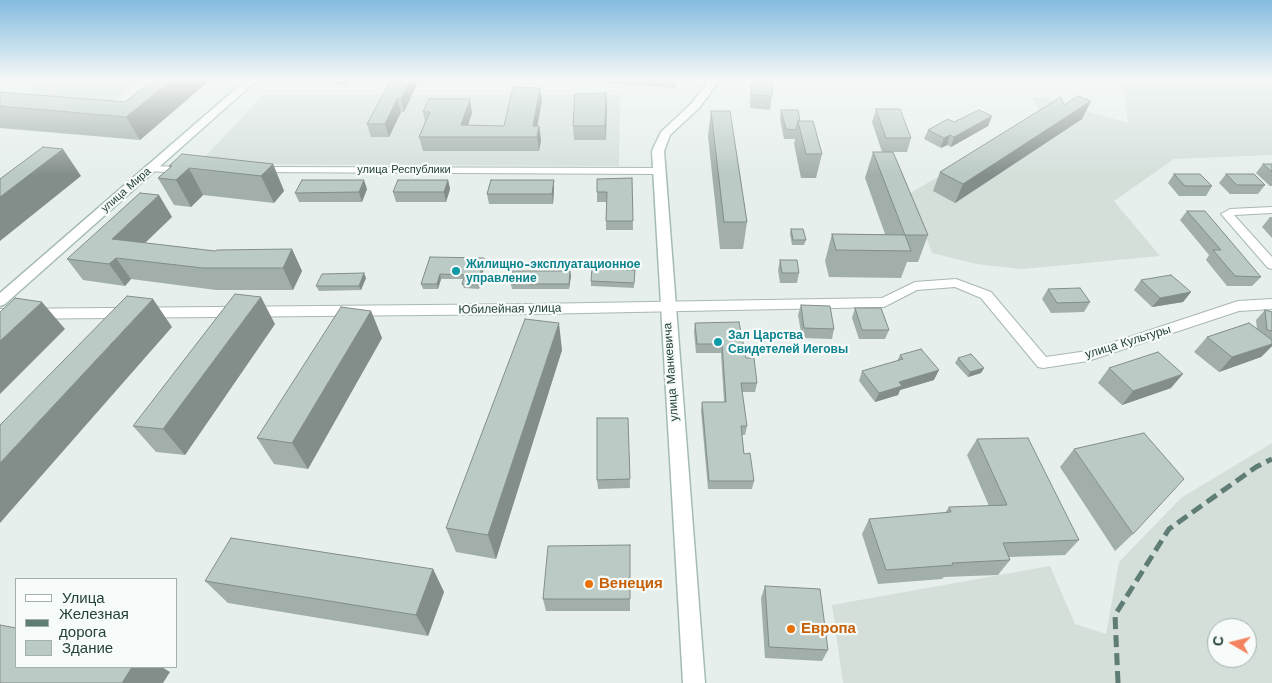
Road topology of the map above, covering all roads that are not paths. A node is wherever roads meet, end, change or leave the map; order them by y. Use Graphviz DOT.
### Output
graph roads {
  1 [pos="215,112"];
  2 [pos="689,112"];
  3 [pos="150,169"];
  4 [pos="199,170"];
  5 [pos="248,170"];
  6 [pos="658,172"];
  7 [pos="1272,210"];
  8 [pos="1272,265"];
  9 [pos="0,301"];
  10 [pos="1272,304"];
  11 [pos="666,306"];
  12 [pos="0,314"];
  13 [pos="1004,315"];
  14 [pos="694,683"];
  1 -- 3 [label="street, улица Мира"];
  2 -- 6 [label="street, улица Манкевича"];
  3 -- 4 [label="street"];
  3 -- 9 [label="street, улица Мира"];
  5 -- 6 [label="street, улица Республики"];
  6 -- 11 [label="street, улица Манкевича"];
  7 -- 8 [label="street"];
  10 -- 13 [label="street, улица Культуры"];
  11 -- 12 [label="street, Юбилейная улица"];
  11 -- 13 [label="street, Юбилейная улица"];
  11 -- 14 [label="street, улица Манкевича"];
}
